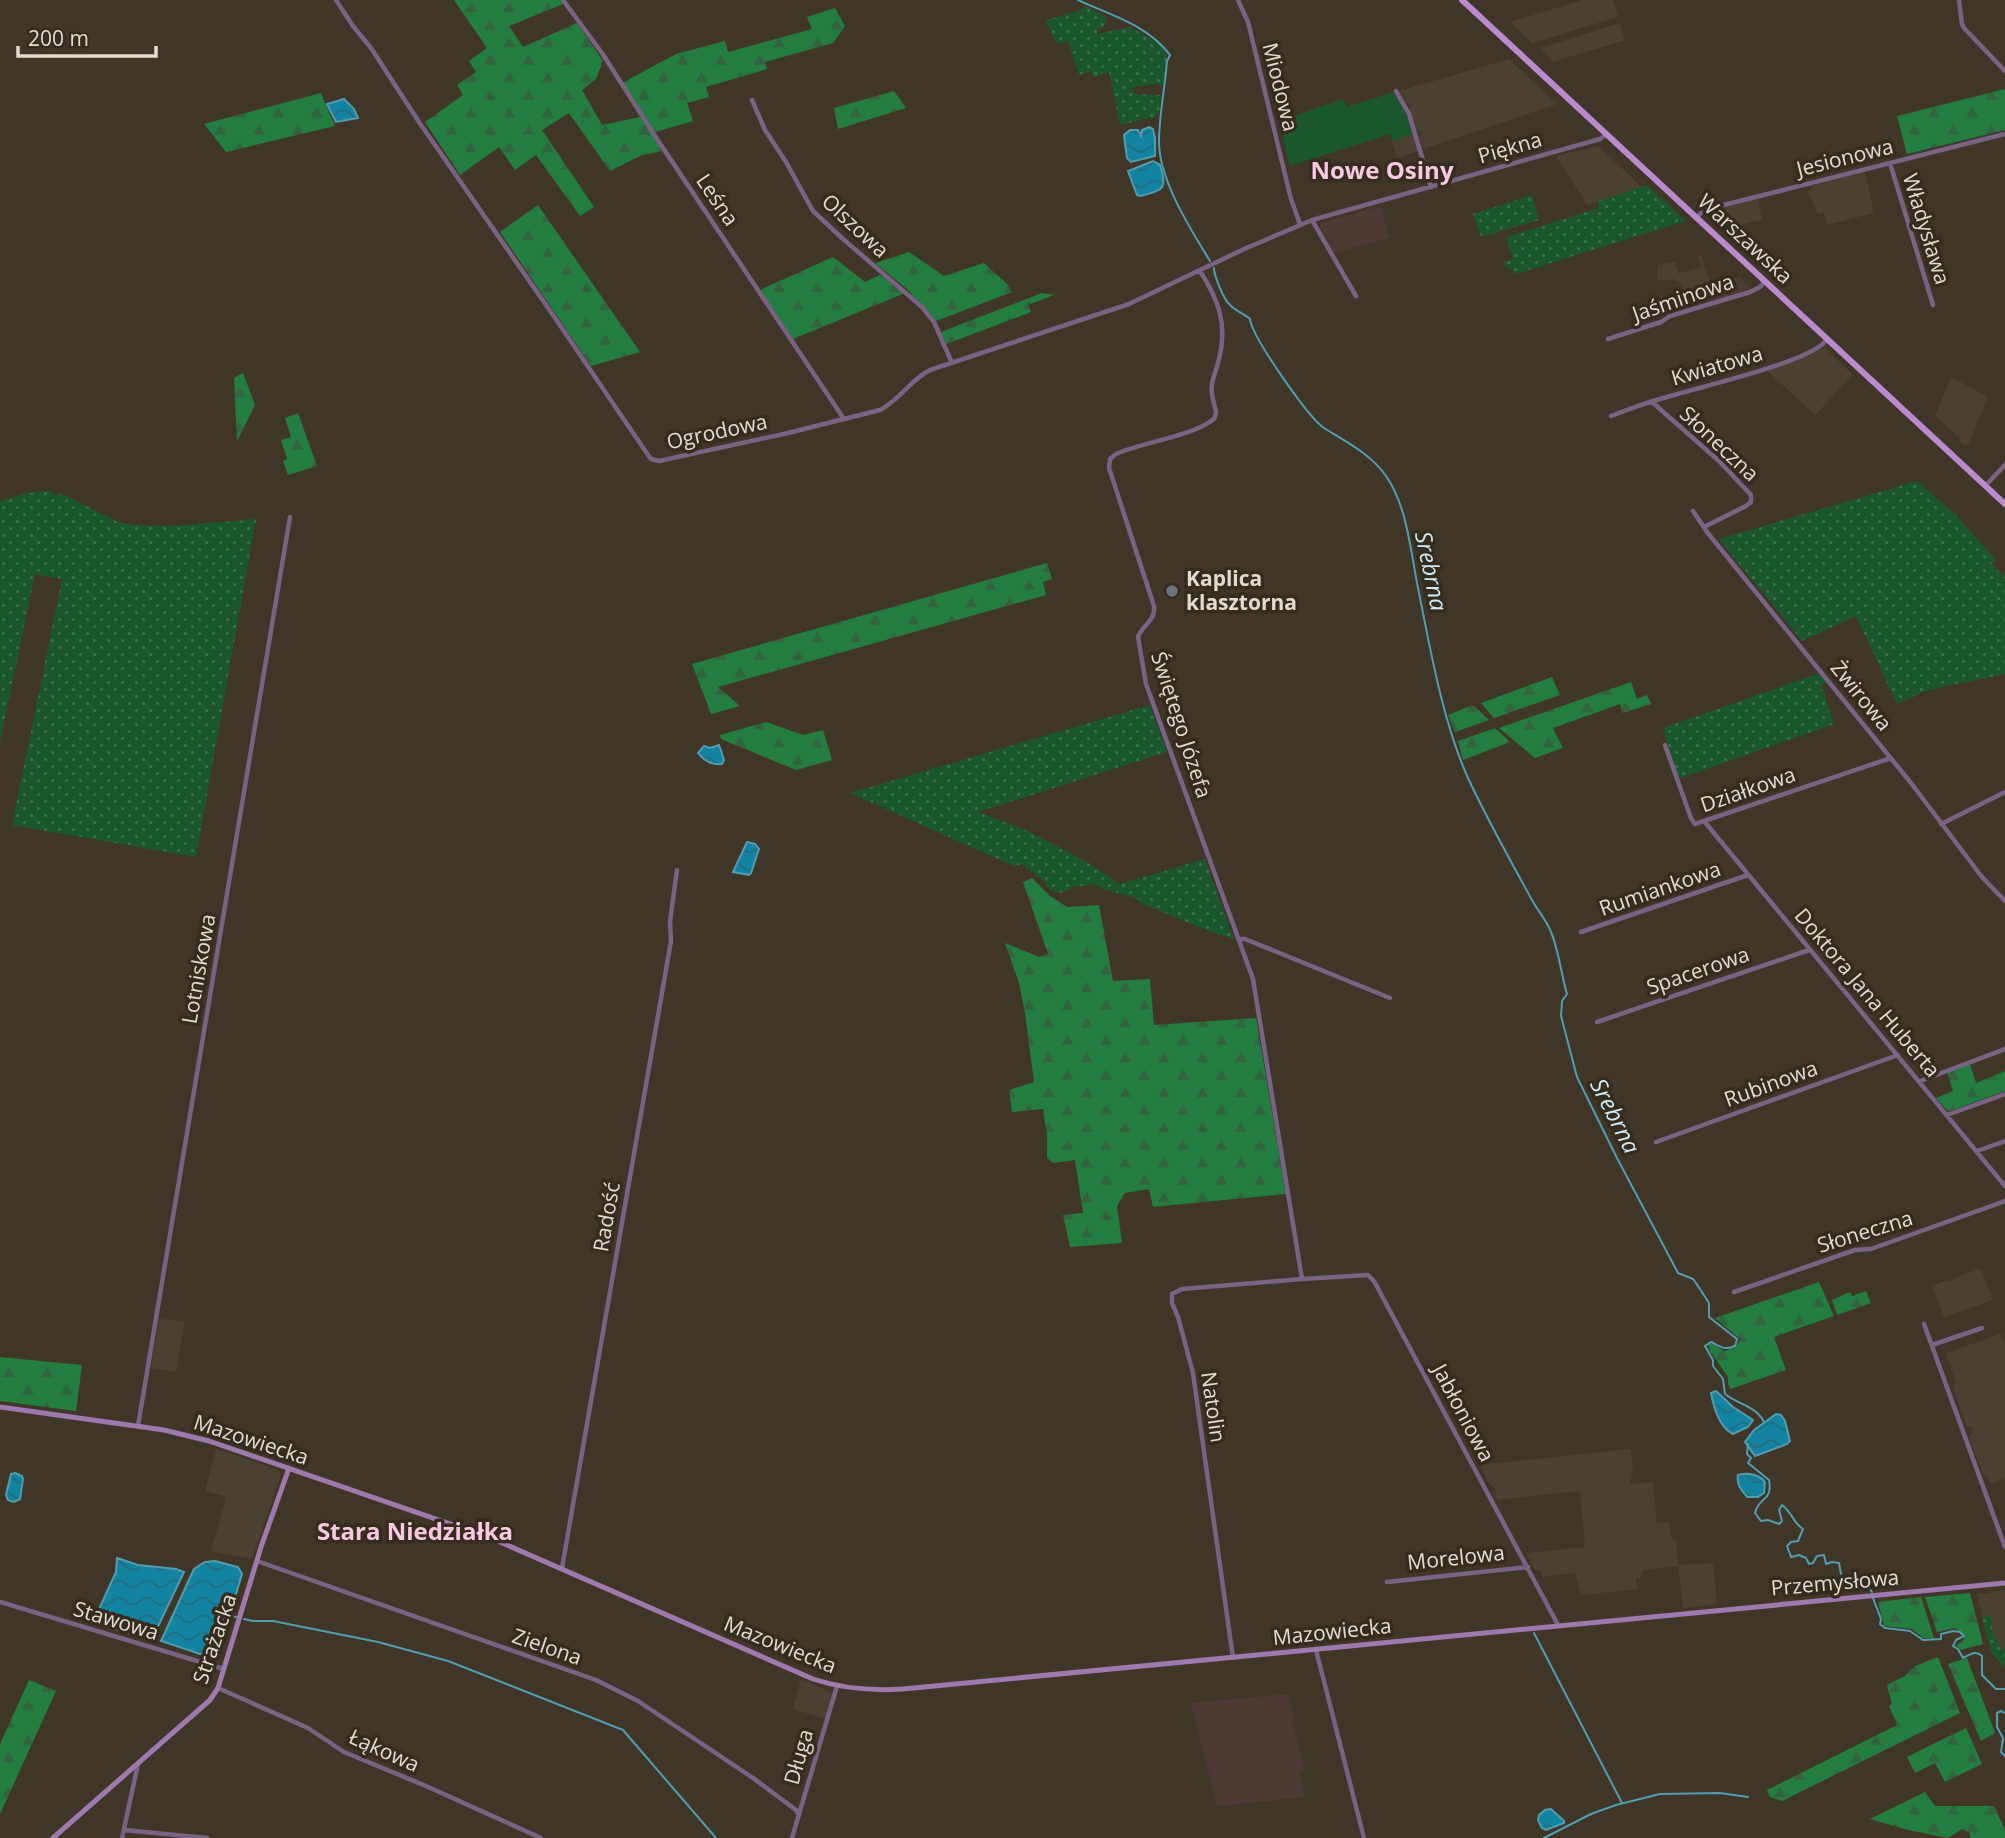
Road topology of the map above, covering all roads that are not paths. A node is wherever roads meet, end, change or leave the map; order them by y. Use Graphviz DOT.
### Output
graph roads {
  1 [pos="336,0"];
  2 [pos="563,0"];
  3 [pos="1238,0"];
  4 [pos="1462,0"];
  5 [pos="1959,0"];
  6 [pos="2005,71"];
  7 [pos="1396,90"];
  8 [pos="752,100"];
  9 [pos="1606,134"];
  10 [pos="2005,134"];
  11 [pos="1890,163"];
  12 [pos="1430,187"];
  13 [pos="1696,218"];
  14 [pos="1312,220"];
  15 [pos="1300,224"];
  16 [pos="1200,271"];
  17 [pos="1765,281"];
  18 [pos="1356,296"];
  19 [pos="1933,305"];
  20 [pos="1608,339"];
  21 [pos="1827,339"];
  22 [pos="952,363"];
  23 [pos="1652,402"];
  24 [pos="1611,416"];
  25 [pos="844,419"];
  26 [pos="2005,465"];
  27 [pos="1985,486"];
  28 [pos="2005,504"];
  29 [pos="1693,510"];
  30 [pos="290,517"];
  31 [pos="1704,527"];
  32 [pos="1665,745"];
  33 [pos="1891,758"];
  34 [pos="2005,792"];
  35 [pos="1704,821"];
  36 [pos="1941,824"];
  37 [pos="677,870"];
  38 [pos="1748,875"];
  39 [pos="2005,901"];
  40 [pos="1581,932"];
  41 [pos="1239,939"];
  42 [pos="1810,949"];
  43 [pos="1390,999"];
  44 [pos="1597,1022"];
  45 [pos="2005,1049"];
  46 [pos="1898,1055"];
  47 [pos="1920,1081"];
  48 [pos="2005,1094"];
  49 [pos="1948,1115"];
  50 [pos="2005,1141"];
  51 [pos="1656,1142"];
  52 [pos="1977,1151"];
  53 [pos="2005,1186"];
  54 [pos="2005,1201"];
  55 [pos="1302,1279"];
  56 [pos="1734,1292"];
  57 [pos="1924,1324"];
  58 [pos="1982,1328"];
  59 [pos="1932,1345"];
  60 [pos="0,1406"];
  61 [pos="138,1426"];
  62 [pos="289,1468"];
  63 [pos="2005,1547"];
  64 [pos="257,1561"];
  65 [pos="1528,1567"];
  66 [pos="562,1568"];
  67 [pos="1387,1582"];
  68 [pos="2005,1583"];
  69 [pos="0,1602"];
  70 [pos="1667,1614"];
  71 [pos="1558,1625"];
  72 [pos="1316,1650"];
  73 [pos="1233,1658"];
  74 [pos="223,1670"];
  75 [pos="837,1686"];
  76 [pos="218,1688"];
  77 [pos="138,1764"];
  78 [pos="799,1815"];
  79 [pos="124,1830"];
  80 [pos="52,1838"];
  81 [pos="122,1838"];
  82 [pos="207,1838"];
  83 [pos="541,1838"];
  84 [pos="792,1838"];
  85 [pos="1364,1838"];
  1 -- 25 [label="street, Ogrodowa"];
  2 -- 25 [label="street, Leśna"];
  3 -- 15 [label="street, Miodowa"];
  4 -- 9 [label="main road, Warszawska"];
  5 -- 6 [label="street"];
  7 -- 12 [label="street"];
  8 -- 22 [label="street, Olszowa"];
  9 -- 12 [label="street, Piękna"];
  9 -- 13 [label="main road, Warszawska"];
  10 -- 11 [label="street, Jesionowa"];
  11 -- 13 [label="street, Jesionowa"];
  11 -- 19 [label="street, Władysława"];
  12 -- 14 [label="street, Piękna"];
  13 -- 17 [label="main road, Warszawska"];
  14 -- 15 [label="street, Piękna"];
  14 -- 18 [label="street"];
  15 -- 16 [label="street, Ogrodowa"];
  16 -- 22 [label="street, Ogrodowa"];
  16 -- 41 [label="street, Świętego Józefa"];
  17 -- 20 [label="street, Jaśminowa"];
  17 -- 21 [label="main road, Warszawska"];
  21 -- 23 [label="street, Kwiatowa"];
  21 -- 27 [label="main road, Warszawska"];
  22 -- 25 [label="street, Ogrodowa"];
  23 -- 24 [label="street, Kwiatowa"];
  23 -- 31 [label="street, Słoneczna"];
  26 -- 27 [label="street"];
  27 -- 28 [label="main road, Warszawska"];
  29 -- 31 [label="street, Żwirowa"];
  30 -- 61 [label="street, Lotniskowa"];
  31 -- 33 [label="street, Żwirowa"];
  32 -- 35 [label="street, Działkowa"];
  33 -- 35 [label="street, Działkowa"];
  33 -- 36 [label="street, Żwirowa"];
  34 -- 36 [label="street"];
  35 -- 38 [label="street, Doktora Jana Huberta"];
  36 -- 39 [label="street, Żwirowa"];
  37 -- 66 [label="street, Radość"];
  38 -- 40 [label="street, Rumiankowa"];
  38 -- 42 [label="street, Doktora Jana Huberta"];
  41 -- 43 [label="street"];
  41 -- 55 [label="street, Świętego Józefa"];
  42 -- 44 [label="street, Spacerowa"];
  42 -- 46 [label="street, Doktora Jana Huberta"];
  45 -- 47 [label="street"];
  46 -- 47 [label="street, Doktora Jana Huberta"];
  46 -- 51 [label="street, Rubinowa"];
  47 -- 49 [label="street, Doktora Jana Huberta"];
  48 -- 49 [label="street"];
  49 -- 52 [label="street, Doktora Jana Huberta"];
  50 -- 52 [label="street"];
  52 -- 53 [label="street, Doktora Jana Huberta"];
  54 -- 56 [label="street, Słoneczna"];
  55 -- 65 [label="street, Jabłoniowa"];
  55 -- 73 [label="street, Natolin"];
  57 -- 59 [label="street"];
  58 -- 59 [label="street"];
  59 -- 63 [label="street"];
  60 -- 61 [label="street, Mazowiecka"];
  61 -- 62 [label="street, Mazowiecka"];
  62 -- 64 [label="street, Strażacka"];
  62 -- 66 [label="street, Mazowiecka"];
  64 -- 74 [label="street, Strażacka"];
  64 -- 78 [label="street, Zielona"];
  65 -- 67 [label="street, Morelowa"];
  65 -- 71 [label="street, Jabłoniowa"];
  66 -- 75 [label="street, Mazowiecka"];
  68 -- 70 [label="street, Przemysłowa"];
  69 -- 74 [label="street, Stawowa"];
  70 -- 71 [label="street, Mazowiecka"];
  71 -- 72 [label="street, Mazowiecka"];
  72 -- 73 [label="street, Mazowiecka"];
  72 -- 85 [label="street"];
  73 -- 75 [label="street, Mazowiecka"];
  74 -- 76 [label="street, Strażacka"];
  75 -- 78 [label="street, Długa"];
  76 -- 77 [label="street, Strażacka"];
  76 -- 83 [label="street, Łąkowa"];
  77 -- 79 [label="street"];
  77 -- 80 [label="street, Strażacka"];
  78 -- 84 [label="street, Długa"];
  79 -- 81 [label="street"];
  79 -- 82 [label="street"];
}
